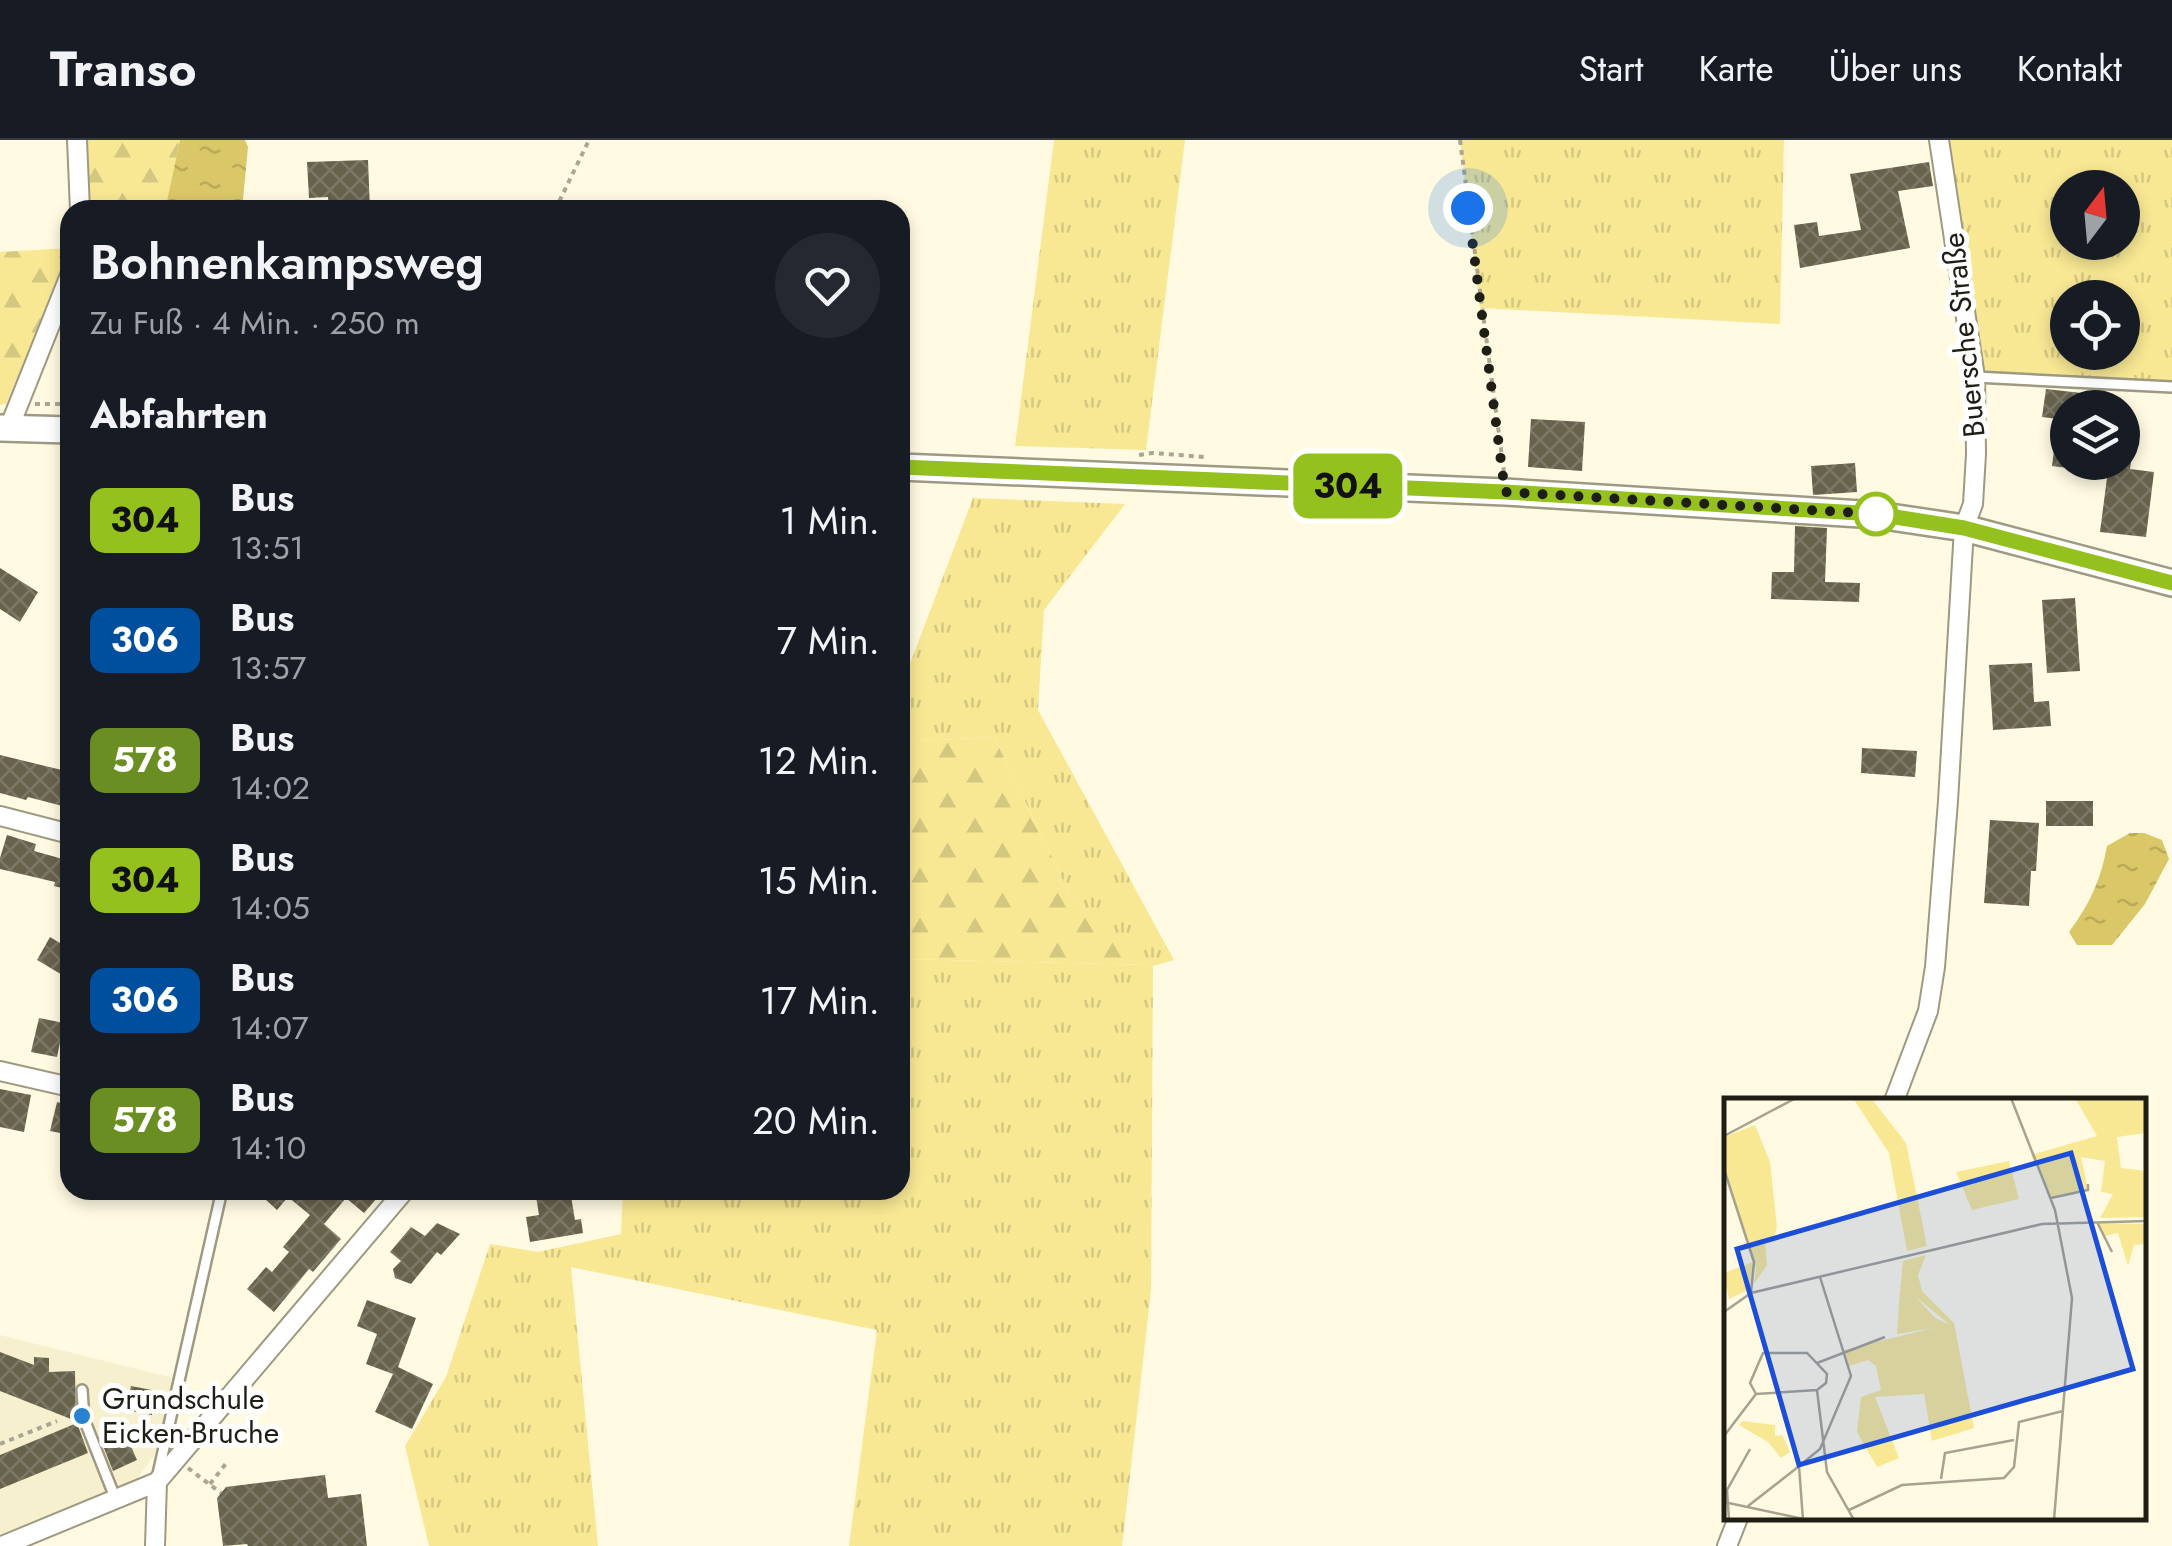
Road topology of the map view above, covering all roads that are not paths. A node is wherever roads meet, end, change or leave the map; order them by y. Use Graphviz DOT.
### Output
graph roads {
  1 [pos="77,140"];
  2 [pos="1939,140"];
  3 [pos="80,200"];
  4 [pos="60,299"];
  5 [pos="1975,377"];
  6 [pos="2172,387"];
  7 [pos="9,420"];
  8 [pos="60,428"];
  9 [pos="910,467"];
  10 [pos="1964,528"];
  11 [pos="2172,583"];
  12 [pos="0,816"];
  13 [pos="60,831"];
  14 [pos="0,1071"];
  15 [pos="60,1085"];
  16 [pos="1895,1098"];
  17 [pos="220,1200"];
  18 [pos="396,1200"];
  19 [pos="82,1390"];
  20 [pos="157,1482"];
  21 [pos="116,1500"];
  22 [pos="1737,1521"];
  23 [pos="2,1546"];
  24 [pos="156,1546"];
  25 [pos="1727,1546"];
  1 -- 3 [label="street"];
  2 -- 5 [label="street, Buersche Straße"];
  4 -- 7 [label="street"];
  5 -- 6 [label="lane"];
  5 -- 10 [label="street, Buersche Straße"];
  7 -- 8 [label="main road"];
  9 -- 10 [label="main road"];
  10 -- 11 [label="main road"];
  10 -- 16 [label="street, Buersche Straße"];
  12 -- 13 [label="street"];
  14 -- 15 [label="street"];
  17 -- 20 [label="lane"];
  18 -- 20 [label="street"];
  19 -- 21 [label="lane"];
  20 -- 21 [label="street"];
  20 -- 24 [label="street"];
  21 -- 23 [label="street"];
  22 -- 25 [label="street"];
}
